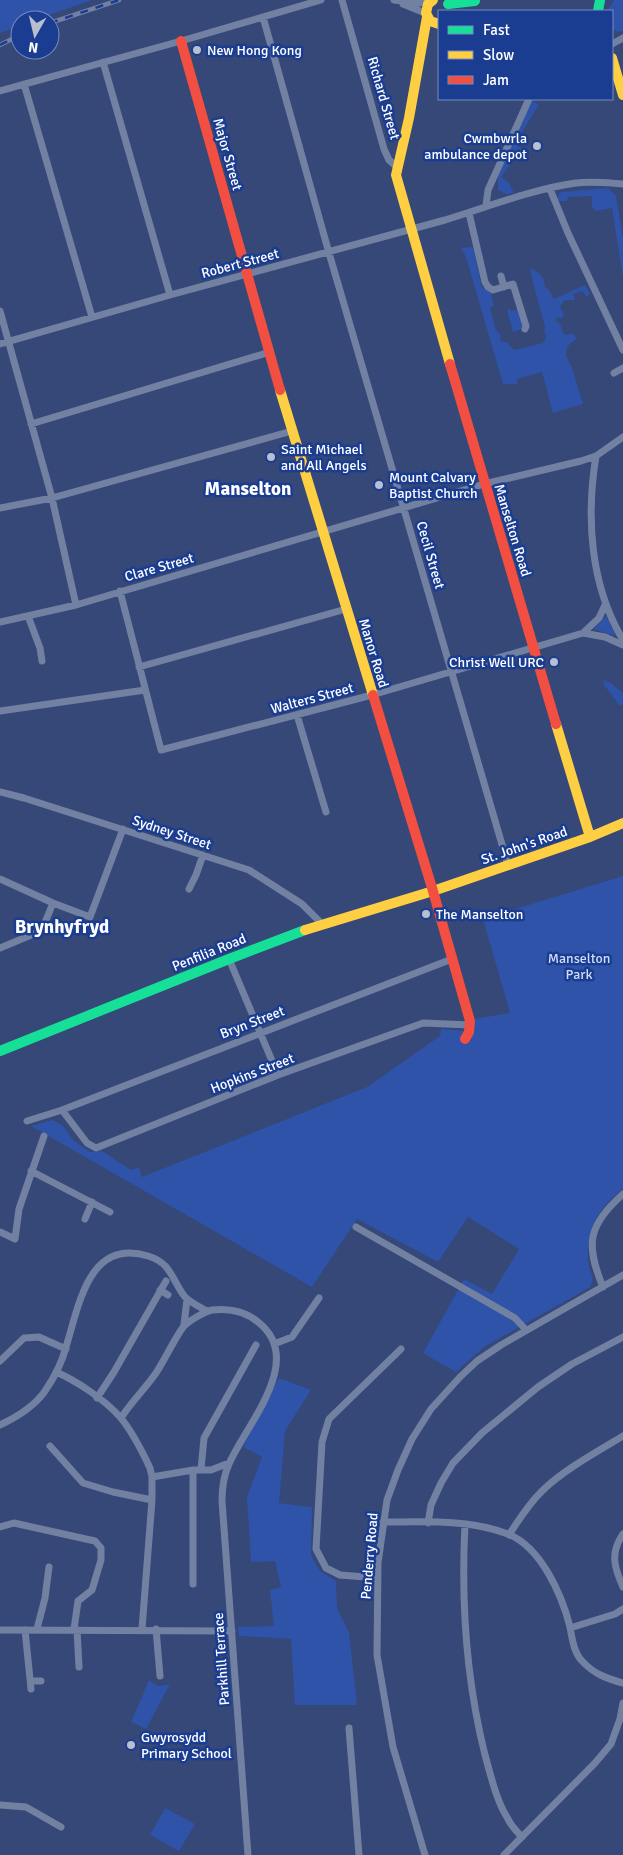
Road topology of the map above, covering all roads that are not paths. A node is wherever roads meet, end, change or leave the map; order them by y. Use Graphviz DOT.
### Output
graph roads {
  1 [pos="321,0"];
  2 [pos="342,0"];
  3 [pos="393,0"];
  4 [pos="431,1"];
  5 [pos="477,1"];
  6 [pos="447,5"];
  7 [pos="462,10"];
  8 [pos="426,15"];
  9 [pos="263,17"];
  10 [pos="438,24"];
  11 [pos="181,41"];
  12 [pos="422,48"];
  13 [pos="103,62"];
  14 [pos="614,75"];
  15 [pos="24,84"];
  16 [pos="0,90"];
  17 [pos="623,95"];
  18 [pos="529,100"];
  19 [pos="397,167"];
  20 [pos="623,184"];
  21 [pos="550,189"];
  22 [pos="486,206"];
  23 [pos="469,213"];
  24 [pos="411,230"];
  25 [pos="329,252"];
  26 [pos="248,274"];
  27 [pos="501,276"];
  28 [pos="504,287"];
  29 [pos="170,295"];
  30 [pos="0,311"];
  31 [pos="92,317"];
  32 [pos="525,329"];
  33 [pos="8,342"];
  34 [pos="0,344"];
  35 [pos="623,350"];
  36 [pos="270,352"];
  37 [pos="623,368"];
  38 [pos="614,373"];
  39 [pos="31,424"];
  40 [pos="292,430"];
  41 [pos="623,437"];
  42 [pos="596,456"];
  43 [pos="484,484"];
  44 [pos="52,498"];
  45 [pos="404,507"];
  46 [pos="0,508"];
  47 [pos="324,532"];
  48 [pos="120,591"];
  49 [pos="76,605"];
  50 [pos="605,605"];
  51 [pos="346,609"];
  52 [pos="28,616"];
  53 [pos="0,622"];
  54 [pos="584,632"];
  55 [pos="622,635"];
  56 [pos="623,645"];
  57 [pos="534,648"];
  58 [pos="42,661"];
  59 [pos="138,667"];
  60 [pos="452,670"];
  61 [pos="144,690"];
  62 [pos="372,695"];
  63 [pos="0,711"];
  64 [pos="296,715"];
  65 [pos="0,792"];
  66 [pos="326,812"];
  67 [pos="623,823"];
  68 [pos="123,829"];
  69 [pos="590,838"];
  70 [pos="203,855"];
  71 [pos="508,866"];
  72 [pos="0,879"];
  73 [pos="188,889"];
  74 [pos="433,891"];
  75 [pos="53,903"];
  76 [pos="322,924"];
  77 [pos="0,948"];
  78 [pos="230,959"];
  79 [pos="452,959"];
  80 [pos="470,1025"];
  81 [pos="260,1032"];
  82 [pos="464,1039"];
  83 [pos="0,1052"];
  84 [pos="278,1075"];
  85 [pos="62,1110"];
  86 [pos="26,1121"];
  87 [pos="44,1136"];
  88 [pos="31,1172"];
  89 [pos="623,1194"];
  90 [pos="92,1202"];
  91 [pos="110,1212"];
  92 [pos="85,1220"];
  93 [pos="356,1227"];
  94 [pos="0,1232"];
  95 [pos="623,1275"];
  96 [pos="166,1282"];
  97 [pos="603,1287"];
  98 [pos="160,1290"];
  99 [pos="168,1295"];
  100 [pos="319,1298"];
  101 [pos="187,1299"];
  102 [pos="208,1311"];
  103 [pos="184,1326"];
  104 [pos="526,1330"];
  105 [pos="623,1337"];
  106 [pos="274,1344"];
  107 [pos="256,1345"];
  108 [pos="401,1348"];
  109 [pos="66,1349"];
  110 [pos="0,1361"];
  111 [pos="56,1372"];
  112 [pos="97,1398"];
  113 [pos="121,1418"];
  114 [pos="0,1426"];
  115 [pos="623,1436"];
  116 [pos="50,1446"];
  117 [pos="229,1463"];
  118 [pos="197,1470"];
  119 [pos="211,1470"];
  120 [pos="152,1477"];
  121 [pos="222,1484"];
  122 [pos="152,1500"];
  123 [pos="383,1522"];
  124 [pos="428,1522"];
  125 [pos="465,1524"];
  126 [pos="0,1527"];
  127 [pos="623,1534"];
  128 [pos="509,1535"];
  129 [pos="49,1567"];
  130 [pos="378,1578"];
  131 [pos="47,1579"];
  132 [pos="56,1580"];
  133 [pos="193,1584"];
  134 [pos="623,1587"];
  135 [pos="623,1610"];
  136 [pos="570,1628"];
  137 [pos="37,1629"];
  138 [pos="76,1629"];
  139 [pos="142,1629"];
  140 [pos="156,1629"];
  141 [pos="0,1630"];
  142 [pos="25,1630"];
  143 [pos="232,1631"];
  144 [pos="79,1667"];
  145 [pos="160,1676"];
  146 [pos="41,1680"];
  147 [pos="623,1683"];
  148 [pos="623,1703"];
  149 [pos="349,1728"];
  150 [pos="0,1805"];
  151 [pos="61,1827"];
  152 [pos="522,1838"];
  153 [pos="248,1855"];
  154 [pos="359,1855"];
  155 [pos="425,1855"];
  156 [pos="504,1855"];
  1 -- 9 [label="street"];
  2 -- 19 [label="street, Richard Street"];
  3 -- 4 [label="street"];
  3 -- 8 [label="street"];
  4 -- 8 [label="street"];
  5 -- 6 [label="street"];
  5 -- 7 [label="street"];
  8 -- 10 [label="street"];
  8 -- 12 [label="street"];
  9 -- 11 [label="street"];
  9 -- 25 [label="street, Cecil Street"];
  10 -- 12 [label="street"];
  11 -- 13 [label="street"];
  11 -- 26 [label="street, Major Street"];
  12 -- 19 [label="street"];
  13 -- 15 [label="street"];
  13 -- 29 [label="street"];
  14 -- 17 [label="street"];
  15 -- 16 [label="street"];
  15 -- 31 [label="street"];
  18 -- 22 [label="street"];
  19 -- 24 [label="street, Richard Street"];
  20 -- 21 [label="street, Robert Street"];
  21 -- 22 [label="street, Robert Street"];
  21 -- 35 [label="street"];
  22 -- 23 [label="street, Robert Street"];
  23 -- 24 [label="street, Robert Street"];
  23 -- 28 [label="street"];
  24 -- 25 [label="street, Robert Street"];
  24 -- 43 [label="street, Manselton Road"];
  25 -- 26 [label="street, Robert Street"];
  25 -- 45 [label="street, Cecil Street"];
  26 -- 29 [label="street, Robert Street"];
  26 -- 36 [label="street, Manor Road"];
  27 -- 28 [label="street"];
  28 -- 32 [label="street"];
  29 -- 31 [label="street, Robert Street"];
  30 -- 33 [label="street"];
  31 -- 33 [label="street, Robert Street"];
  33 -- 34 [label="street, Robert Street"];
  33 -- 39 [label="street"];
  36 -- 39 [label="street"];
  36 -- 40 [label="street, Manor Road"];
  37 -- 38 [label="street"];
  39 -- 44 [label="street"];
  40 -- 44 [label="street"];
  40 -- 47 [label="street, Manor Road"];
  41 -- 42 [label="street"];
  42 -- 43 [label="street, Clare Street"];
  42 -- 50 [label="street"];
  43 -- 45 [label="street, Clare Street"];
  43 -- 57 [label="street, Manselton Road"];
  44 -- 46 [label="street"];
  44 -- 49 [label="street"];
  45 -- 47 [label="street, Clare Street"];
  45 -- 60 [label="street, Cecil Street"];
  47 -- 48 [label="street, Clare Street"];
  47 -- 51 [label="street, Manor Road"];
  48 -- 49 [label="street, Clare Street"];
  48 -- 59 [label="street"];
  49 -- 52 [label="street, Clare Street"];
  50 -- 54 [label="street, Walters Street"];
  50 -- 55 [label="street"];
  51 -- 59 [label="street"];
  51 -- 62 [label="street, Manor Road"];
  52 -- 53 [label="street, Clare Street"];
  52 -- 58 [label="street"];
  54 -- 56 [label="street"];
  54 -- 57 [label="street, Walters Street"];
  57 -- 60 [label="street, Walters Street"];
  57 -- 69 [label="street, Manselton Road"];
  59 -- 61 [label="street"];
  60 -- 62 [label="street, Walters Street"];
  60 -- 71 [label="street, Cecil Street"];
  61 -- 63 [label="street"];
  61 -- 64 [label="street, Walters Street"];
  62 -- 64 [label="street, Walters Street"];
  62 -- 74 [label="street, Manor Road"];
  64 -- 66 [label="street"];
  65 -- 68 [label="street, Sydney Street"];
  67 -- 69 [label="street, St. John's Road"];
  68 -- 70 [label="street, Sydney Street"];
  68 -- 75 [label="street"];
  69 -- 71 [label="street, St. John's Road"];
  70 -- 73 [label="street"];
  70 -- 76 [label="street, Sydney Street"];
  71 -- 74 [label="street, St. John's Road"];
  72 -- 75 [label="street"];
  74 -- 76 [label="street, Penfilia Road"];
  74 -- 79 [label="street, Manor Road"];
  75 -- 77 [label="street"];
  76 -- 78 [label="street, Penfilia Road"];
  78 -- 81 [label="street"];
  78 -- 83 [label="street, Penfilia Road"];
  79 -- 80 [label="street, Manor Road"];
  79 -- 81 [label="street, Bryn Street"];
  80 -- 82 [label="street"];
  80 -- 84 [label="street, Hopkins Street"];
  81 -- 84 [label="street"];
  81 -- 85 [label="street, Bryn Street"];
  84 -- 85 [label="street, Hopkins Street"];
  85 -- 86 [label="street, Bryn Street"];
  87 -- 88 [label="street"];
  88 -- 90 [label="street"];
  88 -- 94 [label="street"];
  89 -- 97 [label="street"];
  90 -- 91 [label="street"];
  90 -- 92 [label="street"];
  93 -- 104 [label="street"];
  95 -- 97 [label="street, Penderry Road"];
  96 -- 98 [label="street"];
  97 -- 104 [label="street, Penderry Road"];
  98 -- 99 [label="street"];
  98 -- 112 [label="street"];
  100 -- 106 [label="street"];
  101 -- 102 [label="street"];
  101 -- 103 [label="street"];
  101 -- 109 [label="street"];
  102 -- 103 [label="street"];
  102 -- 106 [label="street"];
  103 -- 113 [label="street"];
  104 -- 123 [label="street, Penderry Road"];
  105 -- 124 [label="street"];
  106 -- 117 [label="street"];
  107 -- 118 [label="street"];
  108 -- 130 [label="street"];
  109 -- 110 [label="street"];
  109 -- 111 [label="street"];
  111 -- 112 [label="street"];
  111 -- 114 [label="street"];
  112 -- 113 [label="street"];
  113 -- 120 [label="street"];
  115 -- 128 [label="street"];
  116 -- 122 [label="street"];
  117 -- 119 [label="street"];
  117 -- 121 [label="street, Parkhill Terrace"];
  118 -- 119 [label="street"];
  118 -- 120 [label="street"];
  118 -- 133 [label="street"];
  119 -- 121 [label="street"];
  120 -- 122 [label="street"];
  121 -- 143 [label="street, Parkhill Terrace"];
  122 -- 139 [label="street"];
  123 -- 124 [label="street"];
  123 -- 130 [label="street, Penderry Road"];
  124 -- 125 [label="street"];
  125 -- 128 [label="street"];
  125 -- 152 [label="street"];
  126 -- 138 [label="street"];
  127 -- 134 [label="street"];
  128 -- 136 [label="street"];
  129 -- 131 [label="street"];
  130 -- 155 [label="street, Penderry Road"];
  131 -- 132 [label="street"];
  131 -- 137 [label="street"];
  135 -- 136 [label="street"];
  136 -- 147 [label="street"];
  137 -- 138 [label="street"];
  137 -- 142 [label="street"];
  138 -- 139 [label="street"];
  138 -- 144 [label="street"];
  139 -- 140 [label="street"];
  140 -- 143 [label="street"];
  140 -- 145 [label="street"];
  141 -- 142 [label="street"];
  142 -- 146 [label="street"];
  143 -- 153 [label="street, Parkhill Terrace"];
  148 -- 152 [label="street"];
  149 -- 154 [label="street"];
  150 -- 151 [label="street"];
  152 -- 156 [label="street"];
}
